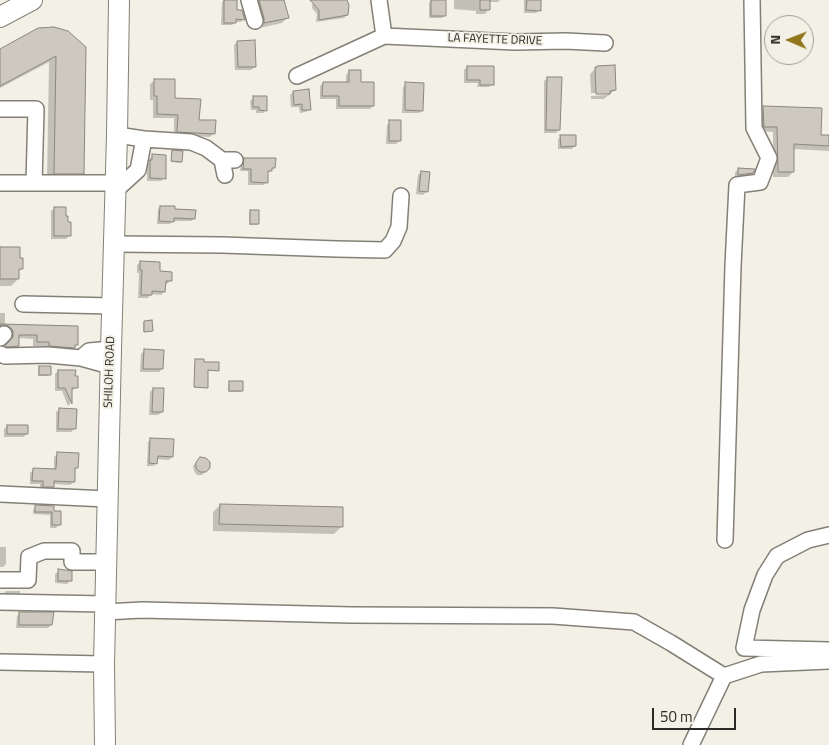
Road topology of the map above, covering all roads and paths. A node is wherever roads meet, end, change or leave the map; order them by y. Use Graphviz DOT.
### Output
graph roads {
  1 [pos="32,0"];
  2 [pos="119,0"];
  3 [pos="249,0"];
  4 [pos="379,0"];
  5 [pos="752,0"];
  6 [pos="0,18"];
  7 [pos="255,21"];
  8 [pos="384,36"];
  9 [pos="605,43"];
  10 [pos="297,76"];
  11 [pos="0,109"];
  12 [pos="117,135"];
  13 [pos="144,139"];
  14 [pos="225,176"];
  15 [pos="0,183"];
  16 [pos="34,183"];
  17 [pos="116,186"];
  18 [pos="401,196"];
  19 [pos="114,244"];
  20 [pos="23,304"];
  21 [pos="112,306"];
  22 [pos="0,354"];
  23 [pos="110,357"];
  24 [pos="0,494"];
  25 [pos="107,499"];
  26 [pos="829,535"];
  27 [pos="725,540"];
  28 [pos="106,562"];
  29 [pos="0,580"];
  30 [pos="0,602"];
  31 [pos="105,608"];
  32 [pos="829,650"];
  33 [pos="829,661"];
  34 [pos="0,662"];
  35 [pos="104,664"];
  36 [pos="724,676"];
  37 [pos="105,745"];
  38 [pos="691,745"];
  1 -- 6 [label="main road"];
  2 -- 12 [label="main road, SHILOH ROAD"];
  3 -- 7 [label="street"];
  4 -- 8 [label="street"];
  5 -- 27 [label="street"];
  8 -- 9 [label="street, LA FAYETTE DRIVE"];
  8 -- 10 [label="street, LA FAYETTE DRIVE"];
  11 -- 16 [label="street"];
  12 -- 13 [label="street"];
  12 -- 17 [label="main road, SHILOH ROAD"];
  13 -- 14 [label="street"];
  13 -- 17 [label="street"];
  15 -- 16 [label="street"];
  16 -- 17 [label="street"];
  17 -- 19 [label="main road, SHILOH ROAD"];
  18 -- 19 [label="street"];
  19 -- 21 [label="main road, SHILOH ROAD"];
  20 -- 21 [label="street"];
  21 -- 23 [label="main road, SHILOH ROAD"];
  22 -- 23 [label="street"];
  23 -- 25 [label="main road, SHILOH ROAD"];
  24 -- 25 [label="street"];
  25 -- 28 [label="main road, SHILOH ROAD"];
  26 -- 32 [label="street"];
  28 -- 29 [label="street"];
  28 -- 31 [label="main road, SHILOH ROAD"];
  30 -- 31 [label="street"];
  31 -- 35 [label="main road, SHILOH ROAD"];
  31 -- 36 [label="street"];
  33 -- 36 [label="street"];
  34 -- 35 [label="street"];
  35 -- 37 [label="main road, SHILOH ROAD"];
  36 -- 38 [label="street"];
}
